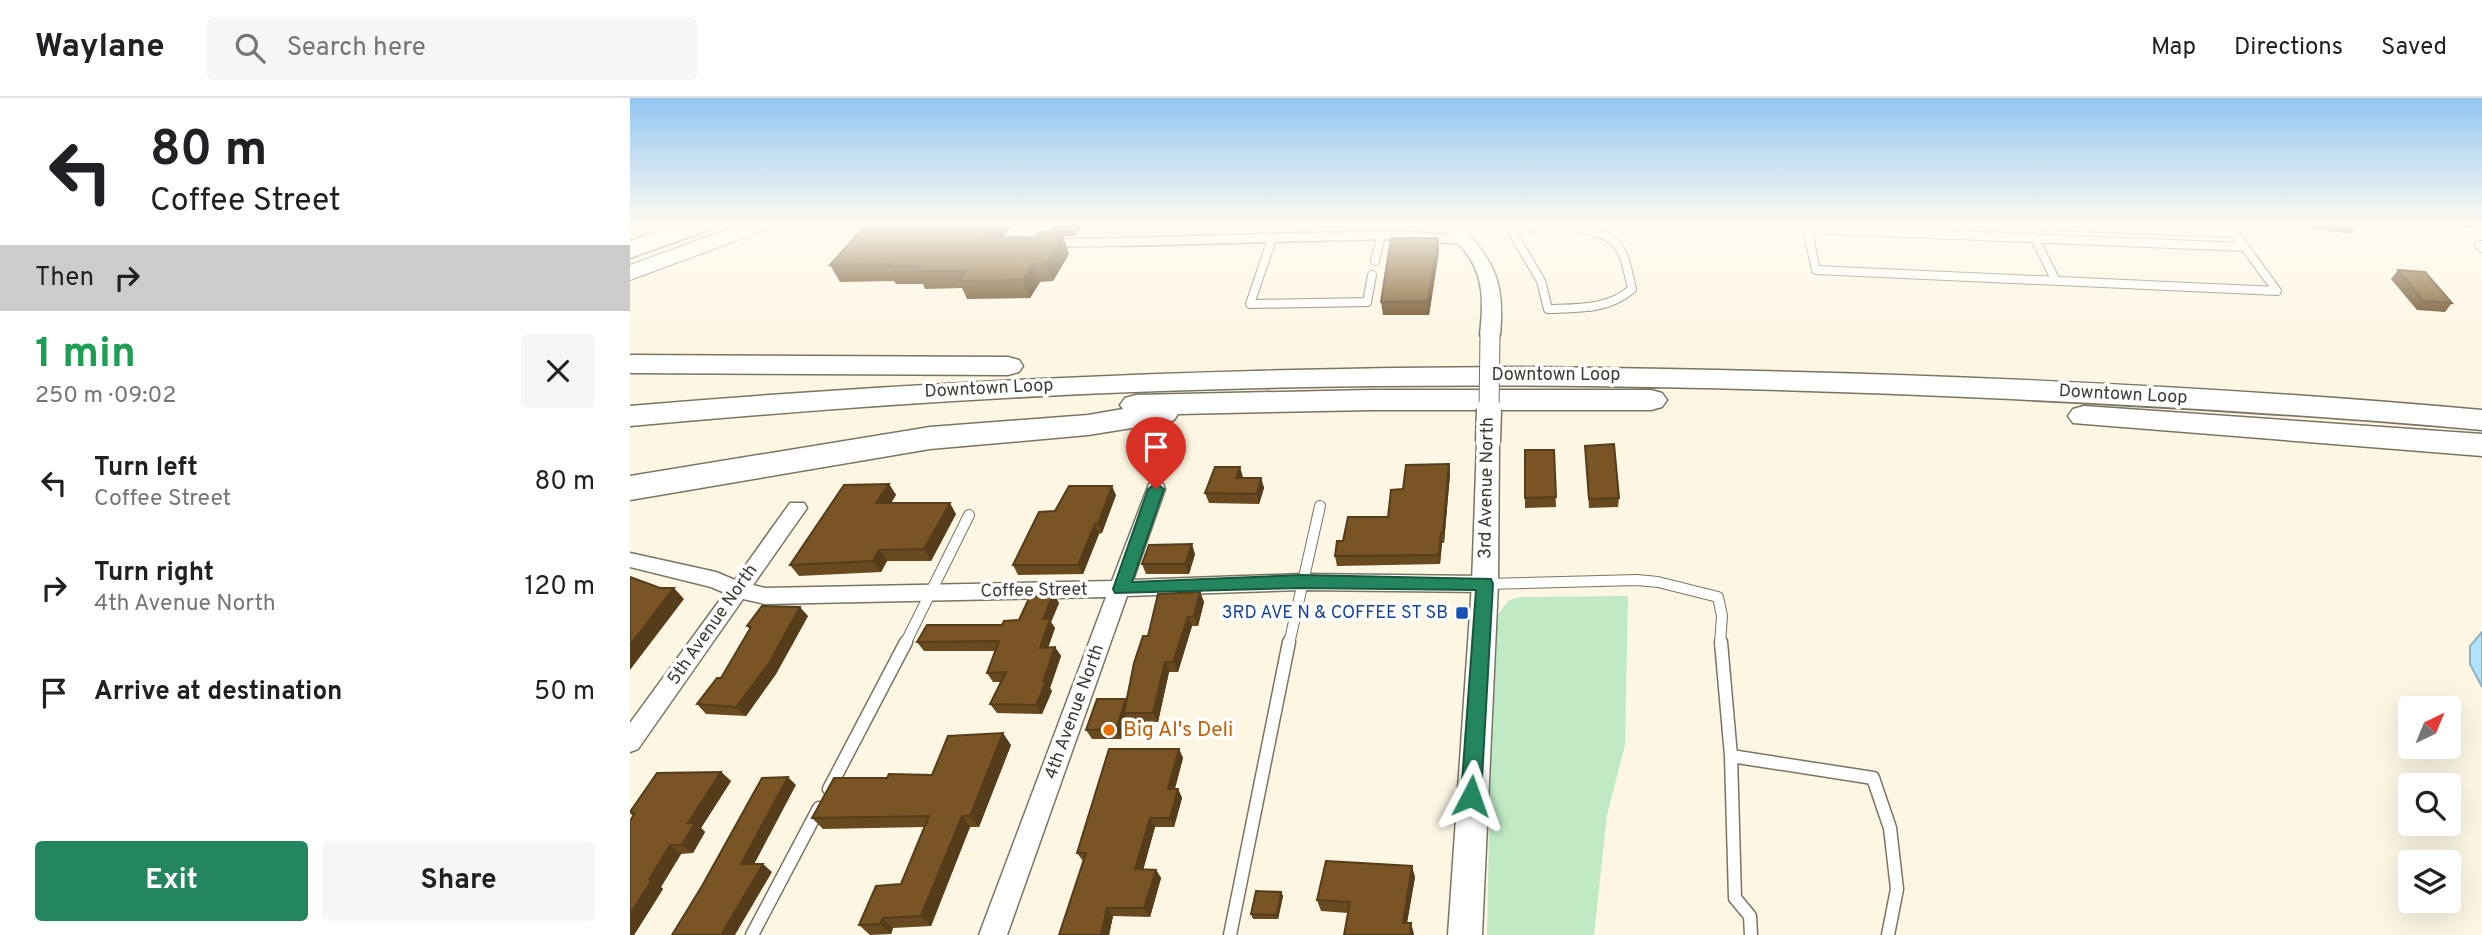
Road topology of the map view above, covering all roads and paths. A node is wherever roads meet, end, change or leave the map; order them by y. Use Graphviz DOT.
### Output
graph roads {
  1 [pos="656,263"];
  2 [pos="1264,263"];
  3 [pos="1483,263"];
  4 [pos="1530,263"];
  5 [pos="1626,263"];
  6 [pos="1815,263"];
  7 [pos="2047,263"];
  8 [pos="2257,263"];
  9 [pos="630,273"];
  10 [pos="1372,275"];
  11 [pos="2056,281"];
  12 [pos="630,352"];
  13 [pos="729,363"];
  14 [pos="630,364"];
  15 [pos="1197,379"];
  16 [pos="1233,402"];
  17 [pos="630,416"];
  18 [pos="2482,420"];
  19 [pos="630,435"];
  20 [pos="2482,445"];
  21 [pos="630,488"];
  22 [pos="1156,489"];
  23 [pos="1320,506"];
  24 [pos="797,508"];
  25 [pos="969,515"];
  26 [pos="630,560"];
  27 [pos="1301,582"];
  28 [pos="1485,584"];
  29 [pos="1121,589"];
  30 [pos="738,590"];
  31 [pos="931,594"];
  32 [pos="630,742"];
  33 [pos="1731,757"];
  34 [pos="752,935"];
  35 [pos="993,935"];
  36 [pos="1230,935"];
  37 [pos="1465,935"];
  38 [pos="1751,935"];
  39 [pos="1888,935"];
  1 -- 9 [label="main road"];
  2 -- 10 [label="lane"];
  3 -- 28 [label="street, 3rd Avenue North, bridge"];
  4 -- 5 [label="lane"];
  6 -- 11 [label="lane"];
  7 -- 11 [label="lane"];
  8 -- 11 [label="lane"];
  12 -- 13 [label="highway"];
  13 -- 14 [label="highway"];
  13 -- 15 [label="highway"];
  15 -- 17 [label="highway, Downtown Loop"];
  15 -- 18 [label="highway, Downtown Loop"];
  16 -- 19 [label="highway, Downtown Loop"];
  16 -- 20 [label="highway, Downtown Loop"];
  16 -- 21 [label="highway"];
  22 -- 29 [label="street, 4th Avenue North"];
  23 -- 27 [label="lane"];
  24 -- 30 [label="street, 5th Avenue North"];
  25 -- 31 [label="lane"];
  26 -- 30 [label="street, Coffee Street"];
  27 -- 28 [label="street, Coffee Street"];
  27 -- 29 [label="street, Coffee Street"];
  27 -- 36 [label="lane"];
  28 -- 33 [label="lane"];
  28 -- 37 [label="street, 3rd Avenue North"];
  29 -- 31 [label="street, Coffee Street"];
  29 -- 35 [label="street, 4th Avenue North"];
  30 -- 31 [label="street, Coffee Street"];
  30 -- 32 [label="street, 5th Avenue North"];
  31 -- 34 [label="lane"];
  33 -- 38 [label="lane"];
  33 -- 39 [label="lane"];
}
